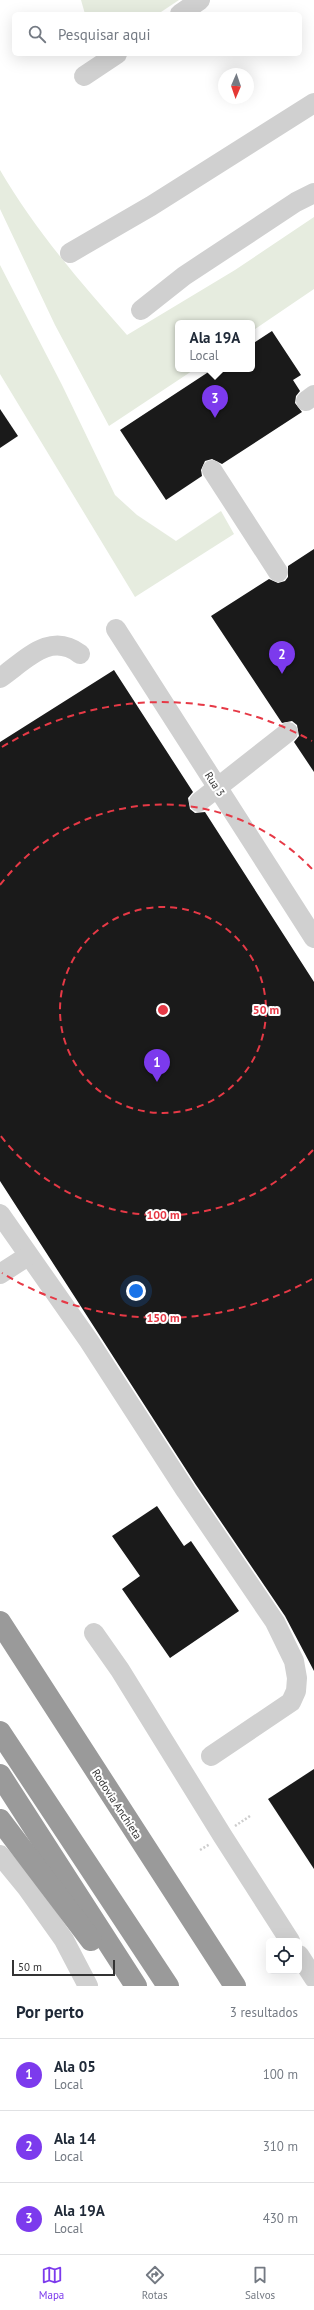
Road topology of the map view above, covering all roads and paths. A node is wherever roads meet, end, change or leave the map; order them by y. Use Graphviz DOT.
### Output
graph roads {
  1 [pos="200,0"];
  2 [pos="183,12"];
  3 [pos="114,56"];
  4 [pos="84,76"];
  5 [pos="314,104"];
  6 [pos="314,193"];
  7 [pos="70,253"];
  8 [pos="141,310"];
  9 [pos="212,470"];
  10 [pos="278,572"];
  11 [pos="116,629"];
  12 [pos="80,654"];
  13 [pos="0,678"];
  14 [pos="288,732"];
  15 [pos="199,802"];
  16 [pos="314,938"];
  17 [pos="0,1214"];
  18 [pos="28,1256"];
  19 [pos="0,1274"];
  20 [pos="0,1622"];
  21 [pos="94,1633"];
  22 [pos="0,1732"];
  23 [pos="211,1756"];
  24 [pos="0,1775"];
  25 [pos="0,1820"];
  26 [pos="0,1855"];
  27 [pos="288,1938"];
  28 [pos="302,1959"];
  29 [pos="314,1978"];
  30 [pos="88,1986"];
  31 [pos="126,1986"];
  32 [pos="136,1986"];
  33 [pos="168,1986"];
  34 [pos="235,1986"];
  1 -- 2 [label="lane"];
  3 -- 4 [label="lane"];
  5 -- 7 [label="lane"];
  6 -- 8 [label="lane"];
  9 -- 10 [label="lane"];
  11 -- 16 [label="lane, Rua 3"];
  12 -- 13 [label="lane"];
  14 -- 15 [label="lane, bridge"];
  17 -- 18 [label="lane"];
  18 -- 19 [label="lane"];
  18 -- 23 [label="lane"];
  20 -- 34 [label="highway, Rodovia Anchieta"];
  21 -- 27 [label="lane"];
  22 -- 33 [label="highway"];
  24 -- 32 [label="highway"];
  25 -- 31 [label="highway"];
  26 -- 30 [label="lane"];
  28 -- 29 [label="lane"];
}
